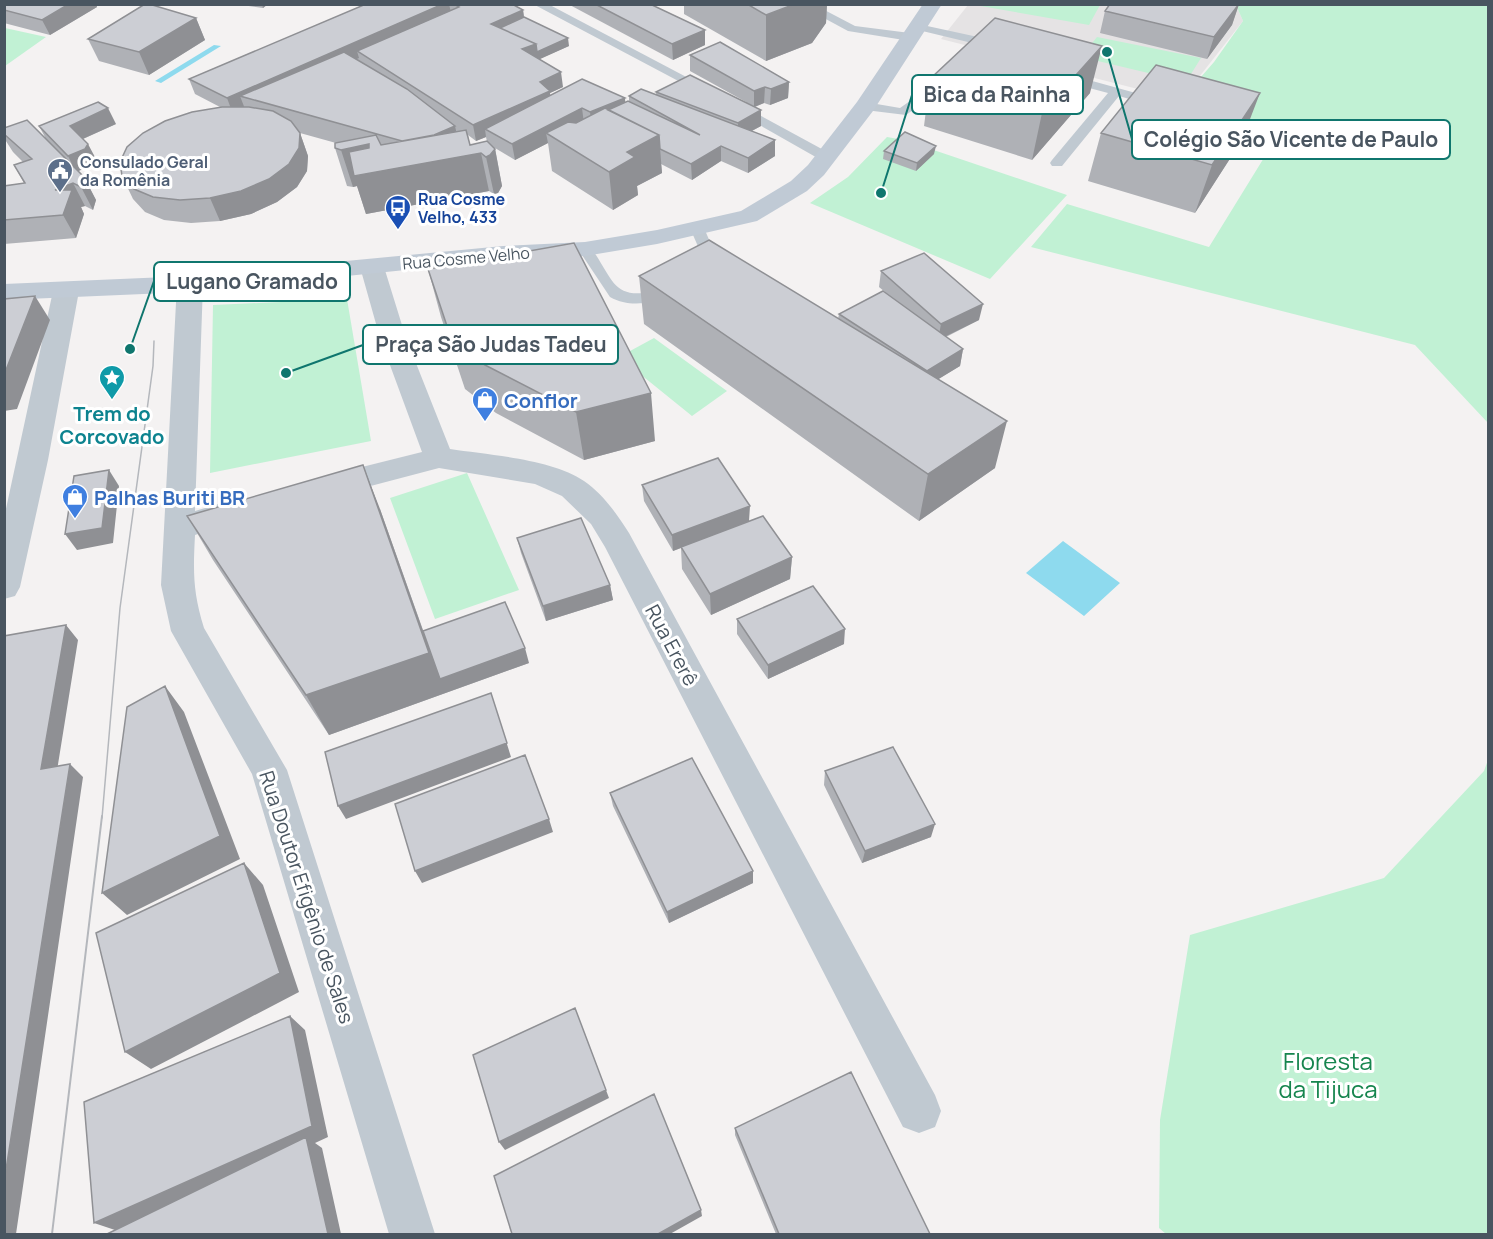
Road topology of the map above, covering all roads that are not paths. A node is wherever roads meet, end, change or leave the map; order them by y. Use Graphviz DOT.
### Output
graph roads {
  1 [pos="538,4"];
  2 [pos="803,4"];
  3 [pos="933,4"];
  4 [pos="914,32"];
  5 [pos="1010,44"];
  6 [pos="955,72"];
  7 [pos="1053,74"];
  8 [pos="1116,92"];
  9 [pos="865,106"];
  10 [pos="1175,109"];
  11 [pos="826,157"];
  12 [pos="1057,163"];
  13 [pos="697,228"];
  14 [pos="585,249"];
  15 [pos="372,267"];
  16 [pos="698,278"];
  17 [pos="190,284"];
  18 [pos="682,287"];
  19 [pos="66,291"];
  20 [pos="4,292"];
  21 [pos="439,458"];
  22 [pos="304,492"];
  23 [pos="261,503"];
  24 [pos="181,528"];
  25 [pos="4,587"];
  26 [pos="919,1111"];
  27 [pos="412,1234"];
  1 -- 11 [label="lane"];
  2 -- 4 [label="lane"];
  3 -- 4 [label="main road, Rua Cosme Velho"];
  4 -- 5 [label="lane"];
  4 -- 9 [label="main road, Rua Cosme Velho"];
  6 -- 9 [label="lane"];
  7 -- 8 [label="lane"];
  8 -- 10 [label="lane"];
  8 -- 12 [label="lane"];
  9 -- 11 [label="main road, Rua Cosme Velho"];
  11 -- 13 [label="main road, Rua Cosme Velho"];
  13 -- 14 [label="main road, Rua Cosme Velho"];
  13 -- 16 [label="lane"];
  14 -- 15 [label="main road, Rua Cosme Velho"];
  14 -- 18 [label="lane"];
  15 -- 17 [label="main road, Rua Cosme Velho"];
  15 -- 21 [label="street"];
  17 -- 19 [label="main road, Rua Cosme Velho"];
  17 -- 24 [label="street, Rua Doutor Efigênio de Sales"];
  19 -- 20 [label="main road, Rua Cosme Velho"];
  19 -- 25 [label="street"];
  21 -- 22 [label="street"];
  21 -- 26 [label="street, Rua Ererê"];
  23 -- 24 [label="street"];
  24 -- 27 [label="street, Rua Doutor Efigênio de Sales"];
}
